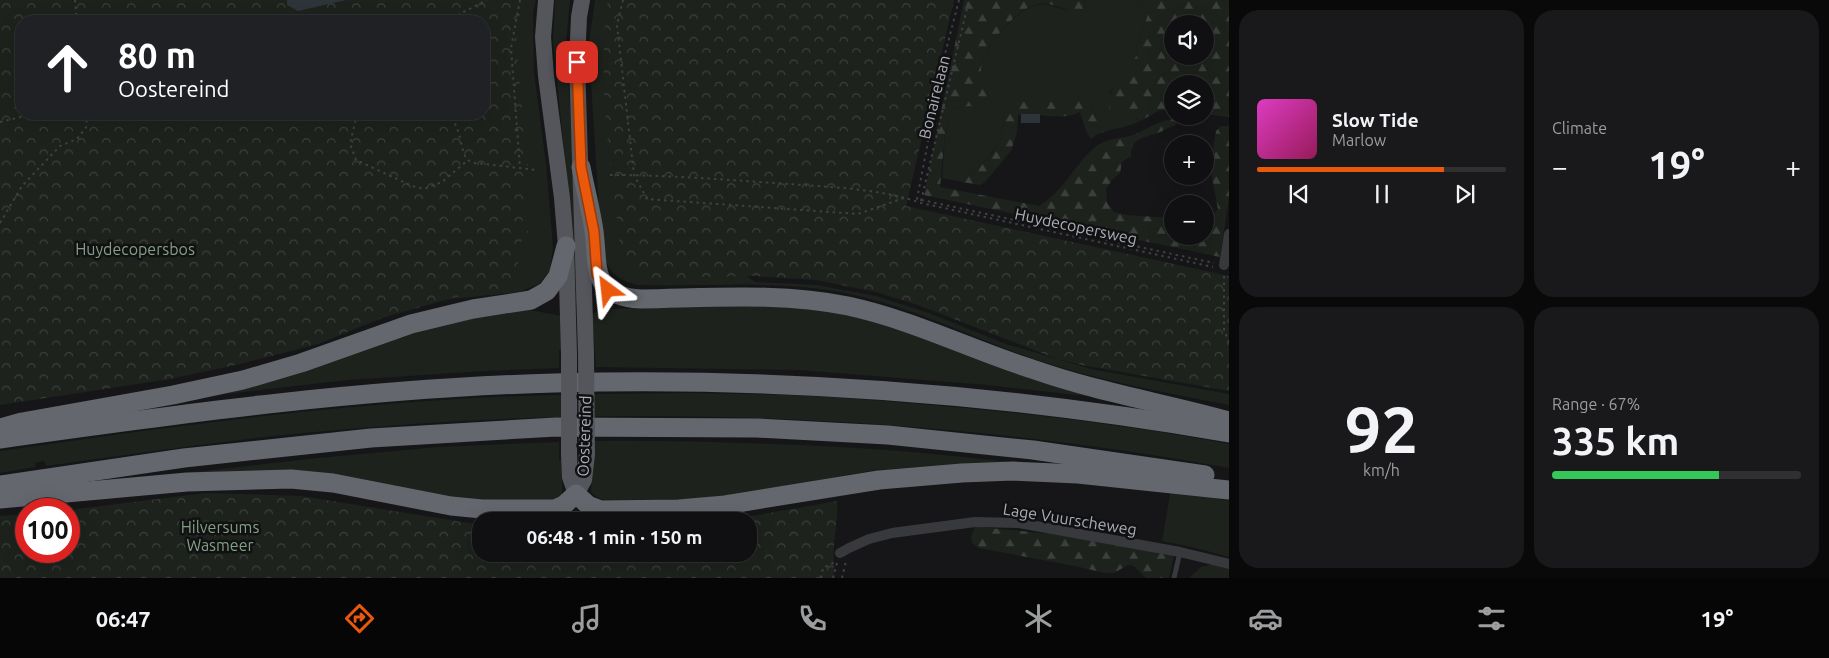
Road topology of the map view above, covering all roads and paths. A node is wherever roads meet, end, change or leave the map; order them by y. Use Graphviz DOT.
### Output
graph roads {
  1 [pos="75,0"];
  2 [pos="487,0"];
  3 [pos="520,0"];
  4 [pos="546,0"];
  5 [pos="582,0"];
  6 [pos="623,0"];
  7 [pos="959,0"];
  8 [pos="970,0"];
  9 [pos="76,15"];
  10 [pos="458,15"];
  11 [pos="15,118"];
  12 [pos="86,120"];
  13 [pos="356,120"];
  14 [pos="452,120"];
  15 [pos="0,122"];
  16 [pos="468,160"];
  17 [pos="581,167"];
  18 [pos="520,168"];
  19 [pos="537,170"];
  20 [pos="610,175"];
  21 [pos="634,175"];
  22 [pos="906,198"];
  23 [pos="917,199"];
  24 [pos="921,202"];
  25 [pos="0,223"];
  26 [pos="1229,234"];
  27 [pos="566,246"];
  28 [pos="1224,267"];
  29 [pos="1229,343"];
  30 [pos="1229,421"];
  31 [pos="0,428"];
  32 [pos="1229,433"];
  33 [pos="0,439"];
  34 [pos="1229,479"];
  35 [pos="0,485"];
  36 [pos="1229,490"];
  37 [pos="576,494"];
  38 [pos="0,499"];
  39 [pos="1180,552"];
  40 [pos="840,554"];
  41 [pos="1229,564"];
  42 [pos="821,578"];
  43 [pos="833,578"];
  44 [pos="1174,578"];
  1 -- 9 [label="path"];
  2 -- 10 [label="path"];
  3 -- 18 [label="path"];
  4 -- 27 [label="main road, Oostereind"];
  5 -- 17 [label="main road, Oostereind"];
  6 -- 21 [label="path"];
  7 -- 23 [label="path, Bonairelaan"];
  8 -- 24 [label="path, Bonairelaan"];
  11 -- 15 [label="path"];
  12 -- 25 [label="path"];
  13 -- 16 [label="path"];
  14 -- 16 [label="path"];
  16 -- 18 [label="path"];
  17 -- 30 [label="highway"];
  17 -- 37 [label="main road, Oostereind, bridge"];
  18 -- 19 [label="path"];
  20 -- 21 [label="path"];
  21 -- 22 [label="path"];
  21 -- 22 [label="path"];
  22 -- 24 [label="path"];
  23 -- 24 [label="path, Huydecopersweg"];
  24 -- 28 [label="path, Huydecopersweg"];
  24 -- 28 [label="path, Huydecopersweg"];
  26 -- 28 [label="street"];
  27 -- 31 [label="highway"];
  27 -- 37 [label="main road, Oostereind, bridge"];
  28 -- 29 [label="path"];
  32 -- 33 [label="highway"];
  34 -- 35 [label="highway"];
  36 -- 37 [label="highway"];
  37 -- 38 [label="highway"];
  39 -- 40 [label="street, Lage Vuurscheweg"];
  39 -- 41 [label="street, Lage Vuurscheweg"];
  39 -- 44 [label="lane"];
  40 -- 42 [label="path"];
  40 -- 43 [label="path"];
}
